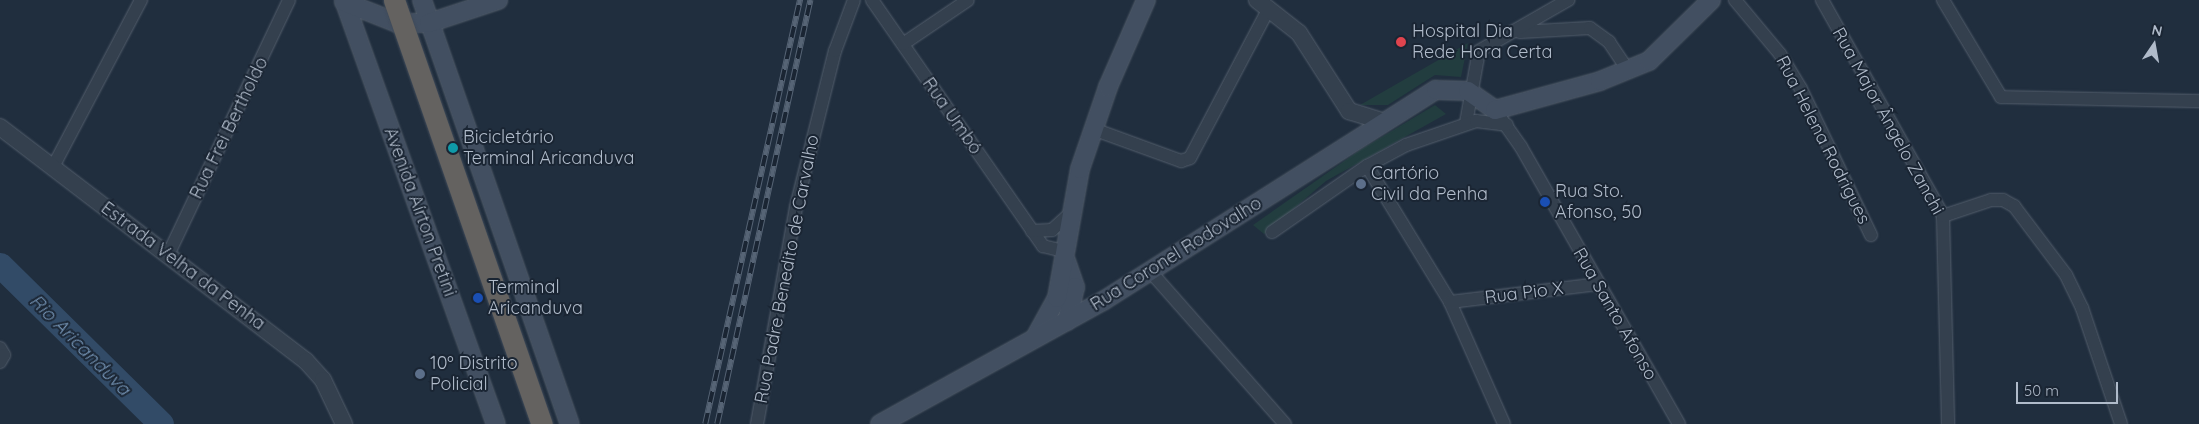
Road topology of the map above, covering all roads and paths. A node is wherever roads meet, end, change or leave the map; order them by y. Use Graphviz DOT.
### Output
graph roads {
  1 [pos="141,0"];
  2 [pos="289,0"];
  3 [pos="394,0"];
  4 [pos="409,0"];
  5 [pos="422,0"];
  6 [pos="498,0"];
  7 [pos="854,0"];
  8 [pos="872,0"];
  9 [pos="968,0"];
  10 [pos="1146,0"];
  11 [pos="1568,0"];
  12 [pos="1711,0"];
  13 [pos="1735,0"];
  14 [pos="1822,0"];
  15 [pos="1943,0"];
  16 [pos="344,1"];
  17 [pos="1263,4"];
  18 [pos="429,23"];
  19 [pos="1514,32"];
  20 [pos="903,44"];
  21 [pos="1629,72"];
  22 [pos="1468,91"];
  23 [pos="2199,101"];
  24 [pos="1514,107"];
  25 [pos="1495,110"];
  26 [pos="1384,122"];
  27 [pos="1466,123"];
  28 [pos="1507,125"];
  29 [pos="0,127"];
  30 [pos="1093,129"];
  31 [pos="1367,166"];
  32 [pos="53,167"];
  33 [pos="1072,212"];
  34 [pos="1943,216"];
  35 [pos="1032,231"];
  36 [pos="1272,232"];
  37 [pos="1871,234"];
  38 [pos="168,255"];
  39 [pos="1066,257"];
  40 [pos="1150,271"];
  41 [pos="1598,284"];
  42 [pos="1450,302"];
  43 [pos="1067,321"];
  44 [pos="1034,339"];
  45 [pos="0,348"];
  46 [pos="0,362"];
  47 [pos="344,424"];
  48 [pos="496,424"];
  49 [pos="542,424"];
  50 [pos="557,424"];
  51 [pos="570,424"];
  52 [pos="756,424"];
  53 [pos="880,424"];
  54 [pos="1285,424"];
  55 [pos="1504,424"];
  56 [pos="1679,424"];
  57 [pos="1948,424"];
  58 [pos="2121,424"];
  1 -- 32 [label="street"];
  2 -- 38 [label="street, Rua Frei Bertholdo"];
  3 -- 49 [label="highway, bridge"];
  4 -- 50 [label="highway"];
  5 -- 18 [label="main road"];
  6 -- 18 [label="main road"];
  7 -- 52 [label="street, Rua Padre Benedito de Carvalho"];
  8 -- 20 [label="street, Rua Umbó"];
  9 -- 20 [label="street"];
  10 -- 30 [label="main road"];
  11 -- 19 [label="street"];
  12 -- 21 [label="main road"];
  13 -- 37 [label="street, Rua Helena Rodrigues"];
  14 -- 34 [label="street, Rua Major Ângelo Zanchi"];
  15 -- 23 [label="street"];
  16 -- 18 [label="main road"];
  16 -- 48 [label="main road, Avenida Aírton Pretini"];
  17 -- 26 [label="street"];
  17 -- 30 [label="street"];
  18 -- 51 [label="main road"];
  19 -- 21 [label="street"];
  19 -- 22 [label="street"];
  20 -- 35 [label="street, Rua Umbó"];
  21 -- 24 [label="main road"];
  22 -- 25 [label="main road"];
  22 -- 26 [label="main road, Rua Coronel Rodovalho"];
  22 -- 27 [label="street"];
  24 -- 25 [label="main road"];
  24 -- 28 [label="street"];
  25 -- 28 [label="street, Rua Santo Afonso"];
  26 -- 40 [label="main road, Rua Coronel Rodovalho"];
  27 -- 28 [label="street"];
  27 -- 31 [label="street"];
  28 -- 41 [label="street, Rua Santo Afonso"];
  29 -- 32 [label="street, Estrada Velha da Penha"];
  30 -- 33 [label="main road"];
  31 -- 36 [label="street"];
  31 -- 42 [label="street"];
  32 -- 38 [label="street, Estrada Velha da Penha"];
  33 -- 35 [label="street"];
  33 -- 39 [label="main road"];
  34 -- 57 [label="street, Rua Major Ângelo Zanchi"];
  34 -- 58 [label="street"];
  35 -- 39 [label="street, Rua Umbó"];
  38 -- 47 [label="street, Estrada Velha da Penha"];
  39 -- 43 [label="main road"];
  39 -- 44 [label="main road"];
  40 -- 43 [label="main road, Rua Coronel Rodovalho"];
  40 -- 54 [label="street"];
  41 -- 42 [label="street, Rua Pio X"];
  41 -- 56 [label="street, Rua Santo Afonso"];
  42 -- 55 [label="street"];
  43 -- 44 [label="main road, Rua Coronel Rodovalho"];
  44 -- 53 [label="main road, Rua Coronel Rodovalho"];
  45 -- 46 [label="street"];
}
